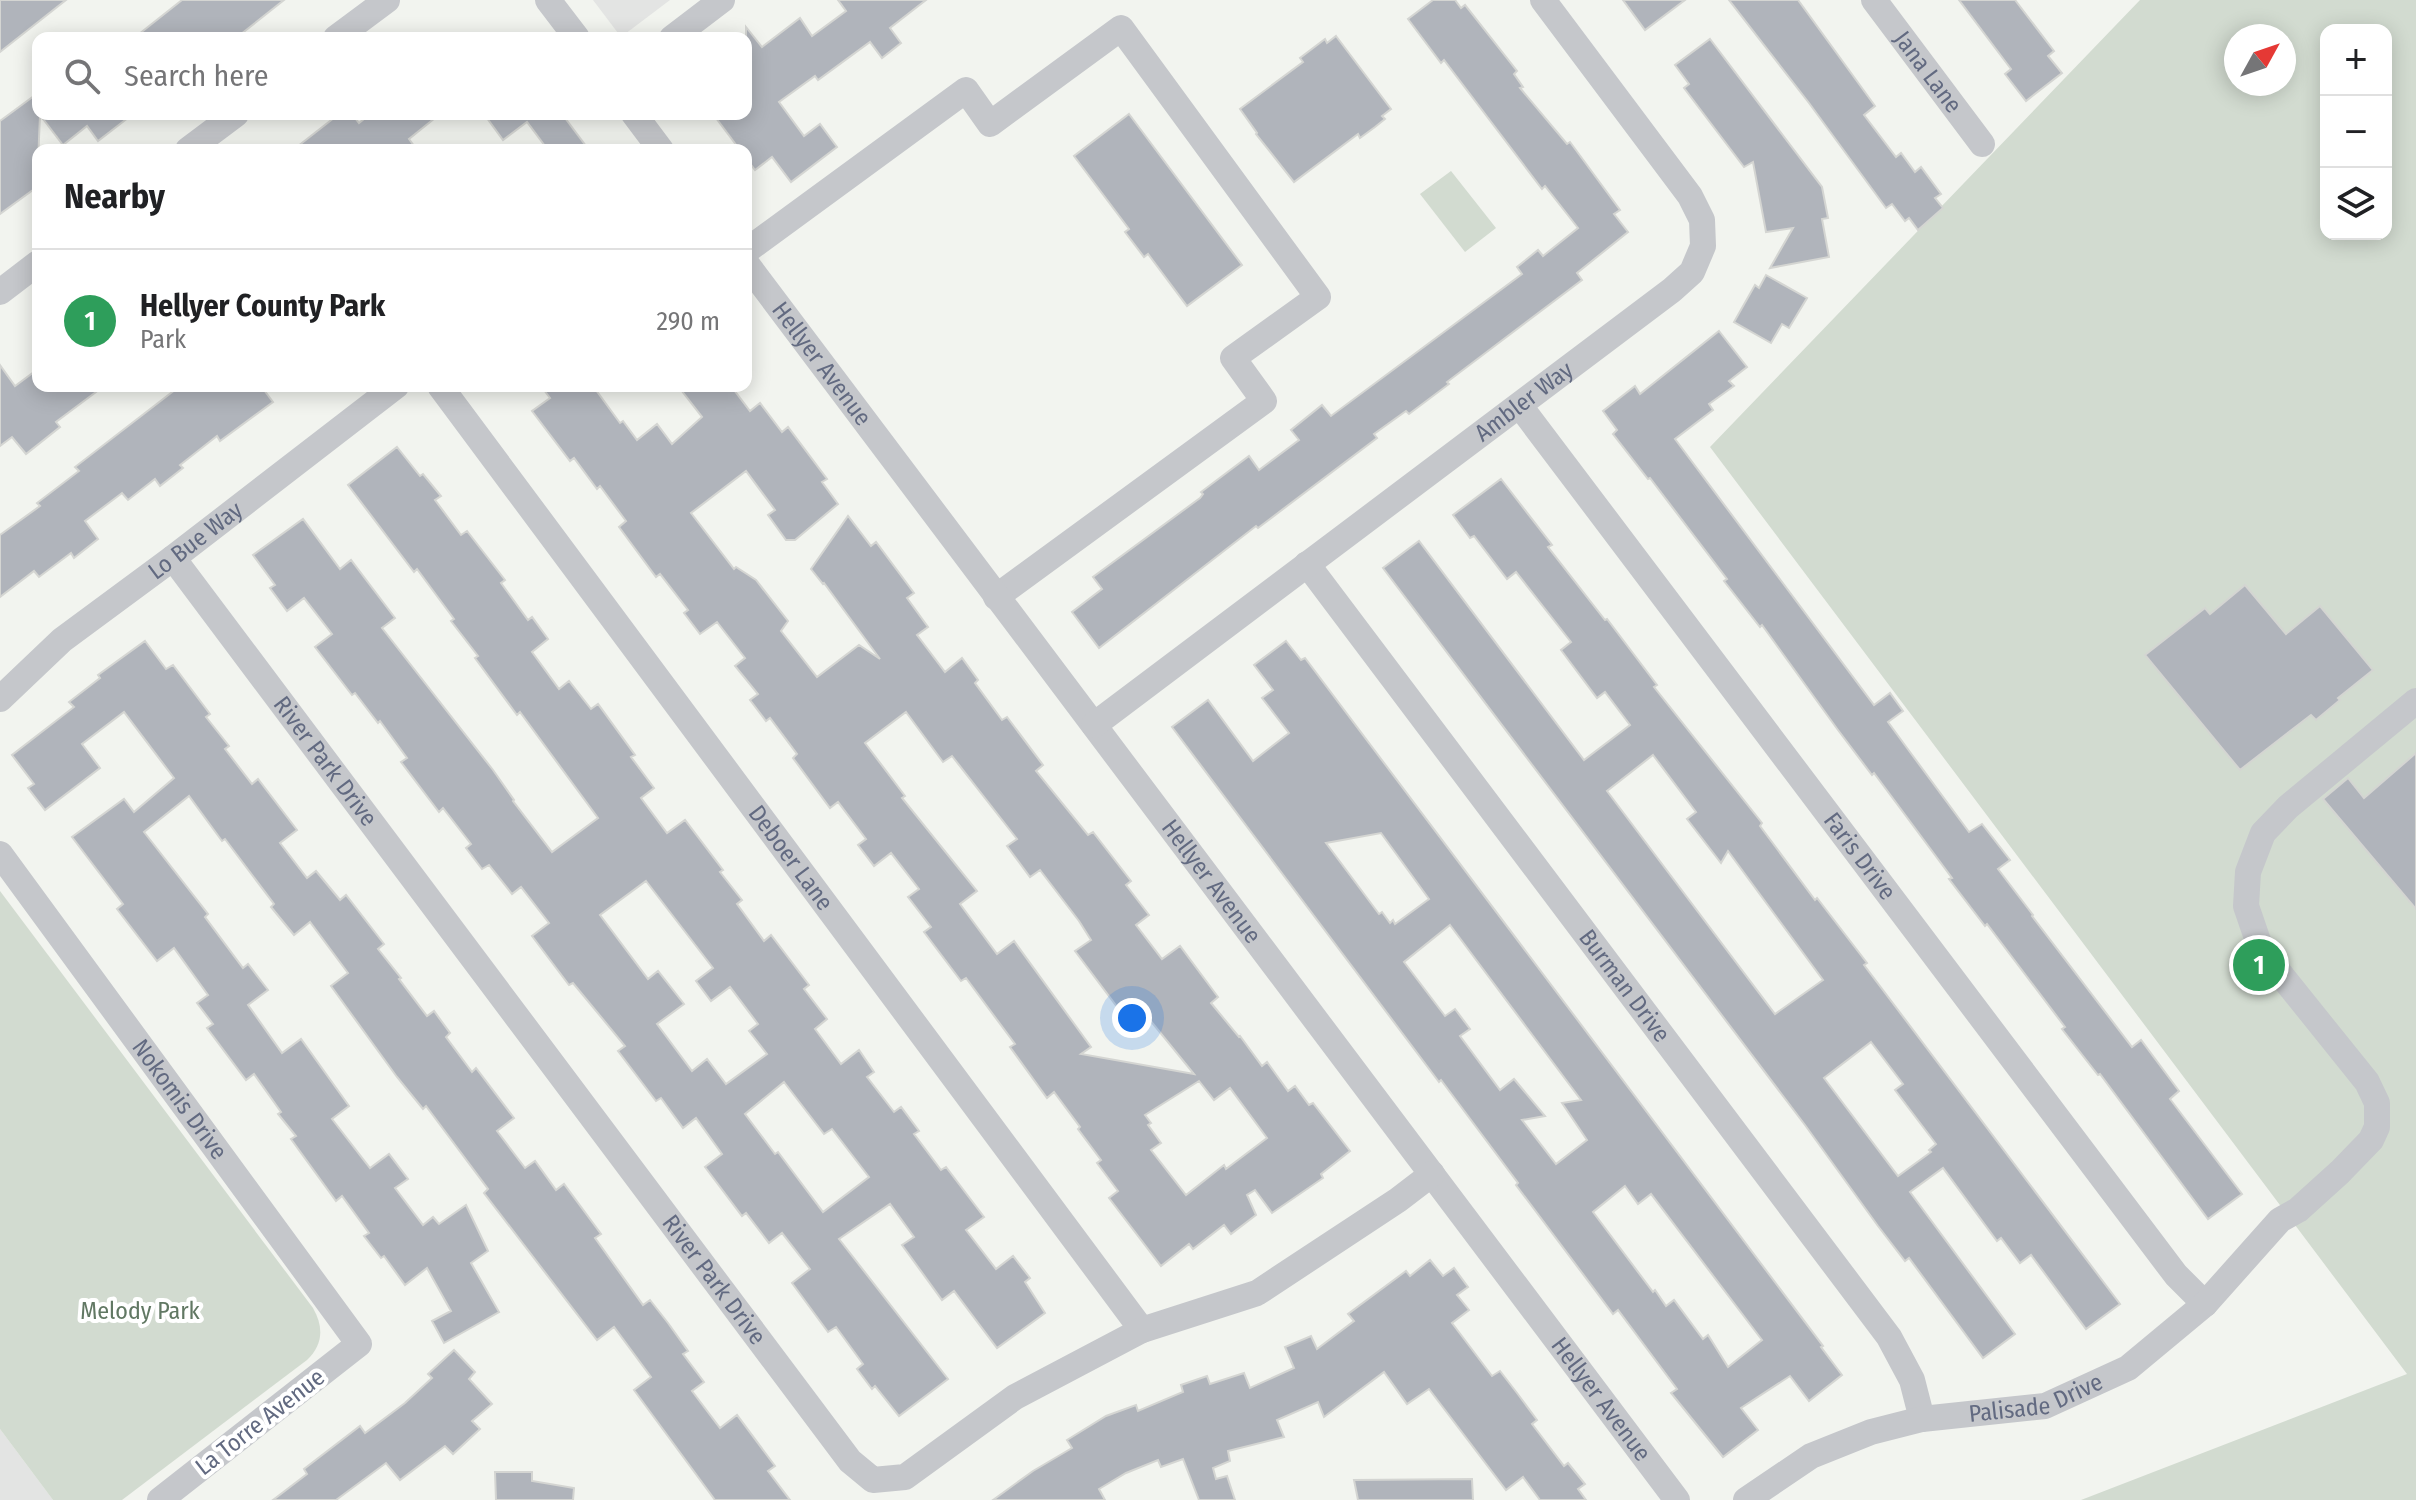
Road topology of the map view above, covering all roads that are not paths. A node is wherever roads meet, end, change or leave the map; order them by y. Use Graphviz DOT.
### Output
graph roads {
  1 [pos="387,0"];
  2 [pos="548,0"];
  3 [pos="722,0"];
  4 [pos="1543,0"];
  5 [pos="1874,0"];
  6 [pos="344,32"];
  7 [pos="572,32"];
  8 [pos="680,32"];
  9 [pos="228,120"];
  10 [pos="638,120"];
  11 [pos="196,144"];
  12 [pos="656,144"];
  13 [pos="1982,144"];
  14 [pos="752,247"];
  15 [pos="32,268"];
  16 [pos="752,271"];
  17 [pos="0,292"];
  18 [pos="388,392"];
  19 [pos="444,392"];
  20 [pos="1520,406"];
  21 [pos="173,558"];
  22 [pos="1307,564"];
  23 [pos="996,597"];
  24 [pos="0,699"];
  25 [pos="2416,701"];
  26 [pos="1094,725"];
  27 [pos="0,854"];
  28 [pos="1432,1174"];
  29 [pos="2205,1304"];
  30 [pos="1142,1330"];
  31 [pos="359,1344"];
  32 [pos="1922,1419"];
  33 [pos="160,1500"];
  34 [pos="1677,1500"];
  35 [pos="1746,1500"];
  1 -- 6 [label="street"];
  2 -- 7 [label="street"];
  3 -- 8 [label="street"];
  4 -- 20 [label="street, Ambler Way"];
  5 -- 13 [label="street, Jana Lane"];
  9 -- 11 [label="street"];
  10 -- 12 [label="street"];
  14 -- 23 [label="street"];
  15 -- 17 [label="street"];
  16 -- 23 [label="street, Hellyer Avenue"];
  18 -- 21 [label="street, Lo Bue Way"];
  19 -- 30 [label="street, Deboer Lane"];
  20 -- 22 [label="street, Ambler Way"];
  20 -- 29 [label="street, Faris Drive"];
  21 -- 24 [label="street, Lo Bue Way"];
  21 -- 30 [label="street, River Park Drive"];
  22 -- 26 [label="street, Ambler Way"];
  22 -- 32 [label="street, Burman Drive"];
  23 -- 26 [label="street, Hellyer Avenue"];
  25 -- 29 [label="street, Palisade Drive"];
  26 -- 28 [label="street, Hellyer Avenue"];
  27 -- 31 [label="street, Nokomis Drive"];
  28 -- 30 [label="street, River Park Drive"];
  28 -- 34 [label="street, Hellyer Avenue"];
  29 -- 32 [label="street, Palisade Drive"];
  31 -- 33 [label="street, La Torre Avenue"];
  32 -- 35 [label="street, Palisade Drive"];
}
